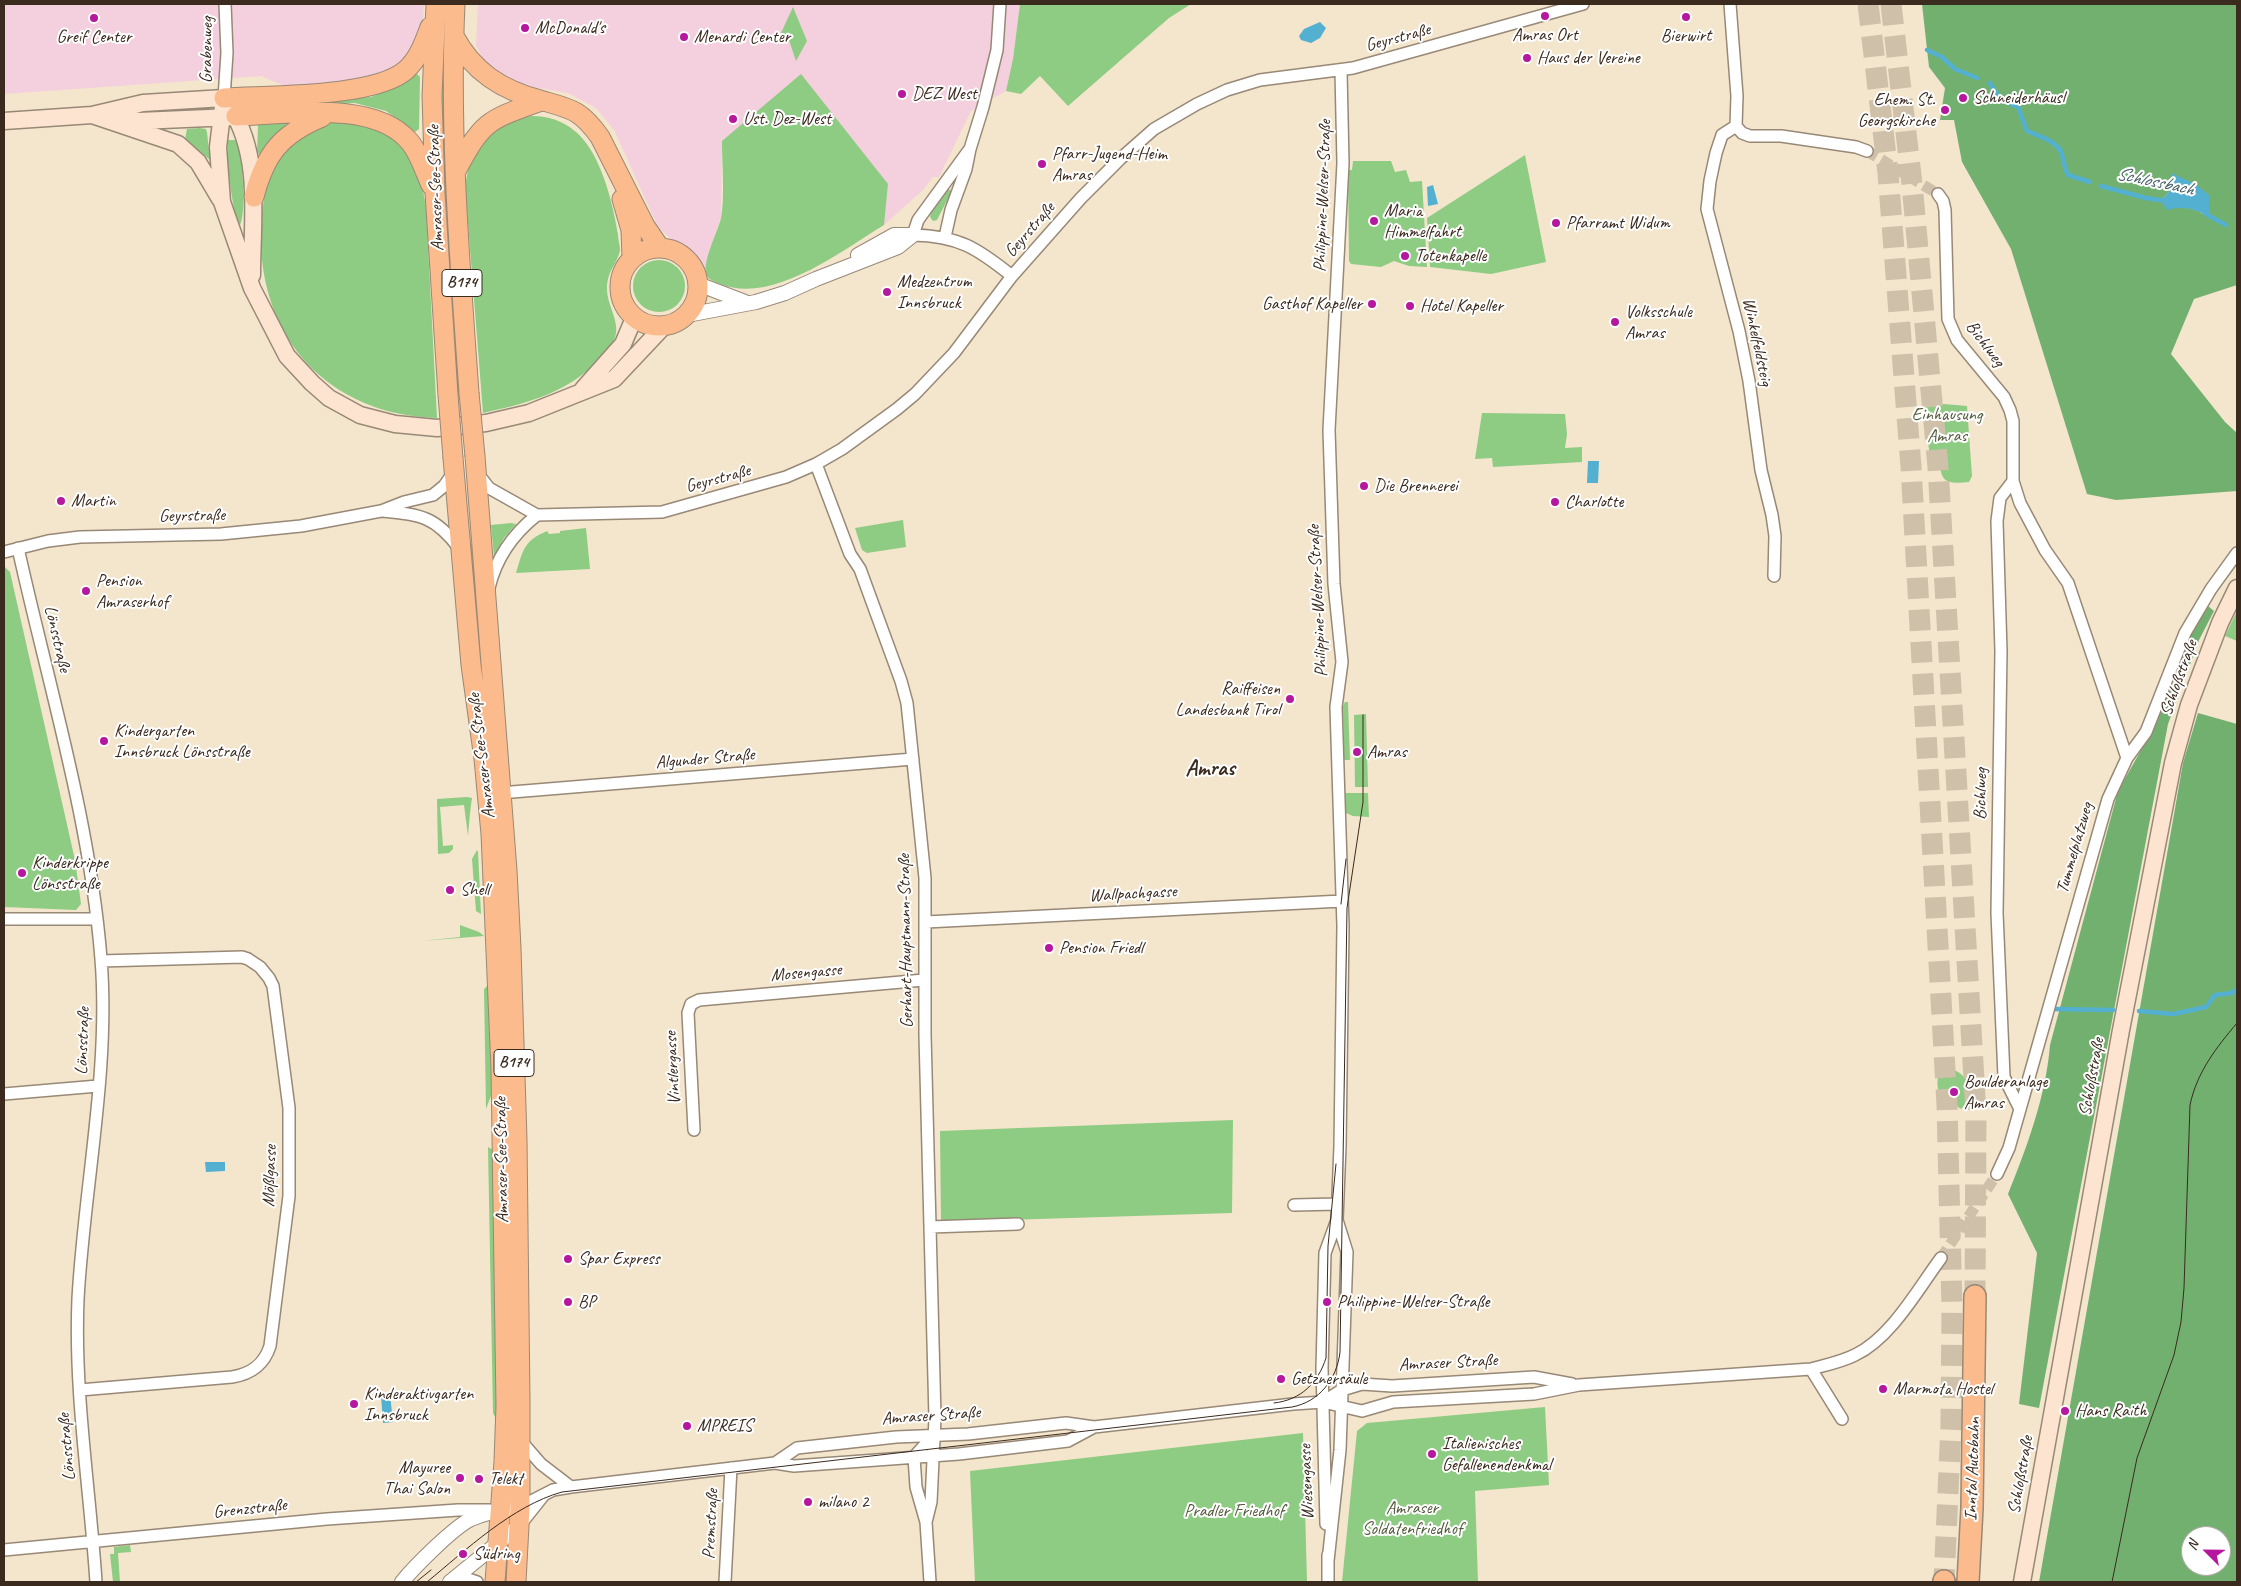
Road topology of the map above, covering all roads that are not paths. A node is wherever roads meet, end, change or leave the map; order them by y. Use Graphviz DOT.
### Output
graph roads {
  1 [pos="225,4"];
  2 [pos="455,4"];
  3 [pos="1000,4"];
  4 [pos="1583,4"];
  5 [pos="1730,4"];
  6 [pos="436,5"];
  7 [pos="454,35"];
  8 [pos="1341,71"];
  9 [pos="224,98"];
  10 [pos="541,101"];
  11 [pos="331,113"];
  12 [pos="92,115"];
  13 [pos="229,117"];
  14 [pos="200,118"];
  15 [pos="4,121"];
  16 [pos="1736,126"];
  17 [pos="970,149"];
  18 [pos="1868,151"];
  19 [pos="612,159"];
  20 [pos="454,174"];
  21 [pos="434,193"];
  22 [pos="1938,194"];
  23 [pos="254,197"];
  24 [pos="222,202"];
  25 [pos="913,234"];
  26 [pos="945,238"];
  27 [pos="660,248"];
  28 [pos="632,258"];
  29 [pos="1012,276"];
  30 [pos="698,284"];
  31 [pos="252,288"];
  32 [pos="748,303"];
  33 [pos="688,314"];
  34 [pos="634,318"];
  35 [pos="663,327"];
  36 [pos="580,392"];
  37 [pos="475,464"];
  38 [pos="816,464"];
  39 [pos="453,465"];
  40 [pos="2013,481"];
  41 [pos="381,511"];
  42 [pos="537,515"];
  43 [pos="18,548"];
  44 [pos="460,551"];
  45 [pos="4,552"];
  46 [pos="2237,553"];
  47 [pos="1774,576"];
  48 [pos="2237,588"];
  49 [pos="486,604"];
  50 [pos="2127,758"];
  51 [pos="913,760"];
  52 [pos="500,793"];
  53 [pos="1342,901"];
  54 [pos="4,918"];
  55 [pos="96,919"];
  56 [pos="926,922"];
  57 [pos="101,961"];
  58 [pos="924,980"];
  59 [pos="691,1004"];
  60 [pos="98,1086"];
  61 [pos="4,1094"];
  62 [pos="2020,1108"];
  63 [pos="694,1130"];
  64 [pos="1996,1174"];
  65 [pos="1337,1204"];
  66 [pos="1294,1205"];
  67 [pos="1337,1220"];
  68 [pos="1018,1224"];
  69 [pos="930,1227"];
  70 [pos="1941,1258"];
  71 [pos="1975,1296"];
  72 [pos="1811,1369"];
  73 [pos="1579,1385"];
  74 [pos="80,1390"];
  75 [pos="1342,1390"];
  76 [pos="1323,1402"];
  77 [pos="1341,1406"];
  78 [pos="1842,1418"];
  79 [pos="1094,1427"];
  80 [pos="933,1436"];
  81 [pos="520,1440"];
  82 [pos="934,1456"];
  83 [pos="914,1457"];
  84 [pos="775,1463"];
  85 [pos="732,1468"];
  86 [pos="571,1487"];
  87 [pos="544,1494"];
  88 [pos="520,1507"];
  89 [pos="499,1510"];
  90 [pos="926,1522"];
  91 [pos="520,1525"];
  92 [pos="94,1542"];
  93 [pos="496,1546"];
  94 [pos="4,1550"];
  95 [pos="1328,1561"];
  96 [pos="452,1580"];
  97 [pos="96,1582"];
  98 [pos="402,1582"];
  99 [pos="477,1582"];
  100 [pos="495,1582"];
  101 [pos="516,1582"];
  102 [pos="725,1582"];
  103 [pos="930,1582"];
  104 [pos="1328,1582"];
  105 [pos="1968,1582"];
  106 [pos="2022,1582"];
  1 -- 9 [label="street, Grabenweg"];
  2 -- 7 [label="main road, Amraser-See-Straße / B174"];
  3 -- 17 [label="street"];
  4 -- 8 [label="street, Geyrstraße"];
  5 -- 16 [label="street"];
  6 -- 9 [label="main road"];
  6 -- 21 [label="main road, Amraser-See-Straße / B174"];
  7 -- 10 [label="main road"];
  7 -- 20 [label="main road, Amraser-See-Straße / B174"];
  8 -- 29 [label="street, Geyrstraße"];
  8 -- 53 [label="street, Philippine-Welser-Straße"];
  9 -- 12 [label="main road"];
  9 -- 13 [label="main road"];
  9 -- 14 [label="main road"];
  10 -- 19 [label="main road"];
  10 -- 20 [label="main road"];
  11 -- 13 [label="main road"];
  11 -- 21 [label="main road"];
  11 -- 23 [label="main road"];
  12 -- 14 [label="main road"];
  12 -- 15 [label="main road"];
  12 -- 24 [label="main road"];
  13 -- 14 [label="main road"];
  13 -- 23 [label="main road"];
  13 -- 24 [label="main road"];
  16 -- 18 [label="street"];
  16 -- 47 [label="street, Winkelfeldsteig"];
  17 -- 25 [label="street"];
  17 -- 26 [label="street"];
  19 -- 27 [label="main road"];
  19 -- 28 [label="main road"];
  20 -- 37 [label="main road, Amraser-See-Straße / B174, bridge"];
  21 -- 39 [label="main road, Amraser-See-Straße / B174, bridge"];
  22 -- 40 [label="street, Bichlweg"];
  23 -- 31 [label="main road"];
  24 -- 31 [label="main road"];
  25 -- 26 [label="street"];
  25 -- 32 [label="street"];
  26 -- 29 [label="street"];
  27 -- 28 [label="main road"];
  27 -- 30 [label="main road"];
  28 -- 34 [label="main road"];
  29 -- 38 [label="street, Geyrstraße"];
  30 -- 32 [label="street"];
  30 -- 33 [label="main road"];
  31 -- 36 [label="main road"];
  32 -- 33 [label="street"];
  33 -- 35 [label="main road"];
  34 -- 35 [label="main road"];
  34 -- 36 [label="main road"];
  35 -- 36 [label="main road"];
  37 -- 42 [label="street"];
  37 -- 49 [label="main road, Amraser-See-Straße / B174"];
  38 -- 42 [label="street, Geyrstraße"];
  38 -- 51 [label="street, Gerhart-Hauptmann-Straße"];
  39 -- 41 [label="street, Geyrstraße"];
  39 -- 44 [label="main road, Amraser-See-Straße / B174"];
  40 -- 50 [label="street, Bichlweg"];
  40 -- 62 [label="street, Bichlweg"];
  41 -- 43 [label="street, Geyrstraße"];
  41 -- 44 [label="street, Geyrstraße"];
  42 -- 49 [label="street"];
  43 -- 45 [label="street, Geyrstraße"];
  43 -- 55 [label="street, Lönsstraße"];
  44 -- 89 [label="main road, Amraser-See-Straße / B174"];
  46 -- 50 [label="street, Tummelplatzweg"];
  48 -- 106 [label="main road, Schloßstraße"];
  49 -- 52 [label="main road, Amraser-See-Straße / B174"];
  50 -- 62 [label="street, Tummelplatzweg"];
  51 -- 52 [label="street, Algunder Straße"];
  51 -- 56 [label="street, Gerhart-Hauptmann-Straße"];
  52 -- 81 [label="main road, Amraser-See-Straße / B174"];
  53 -- 56 [label="street, Wallpachgasse"];
  53 -- 65 [label="street, Philippine-Welser-Straße"];
  54 -- 55 [label="street"];
  55 -- 57 [label="street, Lönsstraße"];
  56 -- 58 [label="street, Gerhart-Hauptmann-Straße"];
  57 -- 60 [label="street, Lönsstraße"];
  57 -- 74 [label="street, Mößlgasse"];
  58 -- 59 [label="street, Mosengasse"];
  58 -- 69 [label="street, Gerhart-Hauptmann-Straße"];
  59 -- 63 [label="street, Vintlergasse"];
  60 -- 61 [label="street"];
  60 -- 74 [label="street, Lönsstraße"];
  62 -- 64 [label="street, Tummelplatzweg"];
  65 -- 66 [label="street"];
  65 -- 67 [label="street, Philippine-Welser-Straße"];
  67 -- 75 [label="street, Philippine-Welser-Straße"];
  67 -- 76 [label="street, Philippine-Welser-Straße"];
  68 -- 69 [label="street"];
  69 -- 80 [label="street, Gerhart-Hauptmann-Straße"];
  70 -- 72 [label="street"];
  71 -- 105 [label="highway, Inntal Autobahn"];
  72 -- 73 [label="street, Amraser Straße"];
  72 -- 78 [label="street"];
  73 -- 75 [label="street, Amraser Straße"];
  73 -- 77 [label="street, Amraser Straße"];
  74 -- 92 [label="street, Lönsstraße"];
  75 -- 76 [label="street, Amraser Straße"];
  75 -- 77 [label="street, Philippine-Welser-Straße"];
  76 -- 77 [label="street, Amraser Straße"];
  76 -- 79 [label="street, Amraser Straße"];
  76 -- 95 [label="street, Wiesengasse"];
  77 -- 95 [label="street, Wiesengasse"];
  79 -- 80 [label="street, Amraser Straße"];
  79 -- 82 [label="street, Amraser Straße"];
  80 -- 82 [label="street, Gerhart-Hauptmann-Straße"];
  80 -- 83 [label="street"];
  80 -- 84 [label="street, Amraser Straße"];
  81 -- 86 [label="street"];
  81 -- 88 [label="main road, Amraser-See-Straße / B174"];
  82 -- 83 [label="street, Amraser Straße"];
  82 -- 90 [label="street, Gerhart-Hauptmann-Straße"];
  83 -- 84 [label="street, Amraser Straße"];
  83 -- 90 [label="street"];
  84 -- 85 [label="street, Amraser Straße"];
  85 -- 86 [label="street, Amraser Straße"];
  85 -- 102 [label="street, Premstraße"];
  86 -- 87 [label="street, Amraser Straße"];
  87 -- 88 [label="street, Amraser Straße"];
  87 -- 91 [label="street"];
  88 -- 89 [label="street, Amraser Straße"];
  88 -- 91 [label="main road, B174"];
  89 -- 92 [label="street, Grenzstraße"];
  89 -- 93 [label="main road, B174"];
  89 -- 98 [label="street, Amraser Straße"];
  90 -- 103 [label="street"];
  91 -- 93 [label="street"];
  91 -- 101 [label="main road, B174"];
  92 -- 94 [label="street, Grenzstraße"];
  92 -- 97 [label="street, Lönsstraße"];
  93 -- 96 [label="street"];
  93 -- 100 [label="main road, B174"];
  95 -- 104 [label="street, Wiesengasse"];
  96 -- 99 [label="street"];
}
